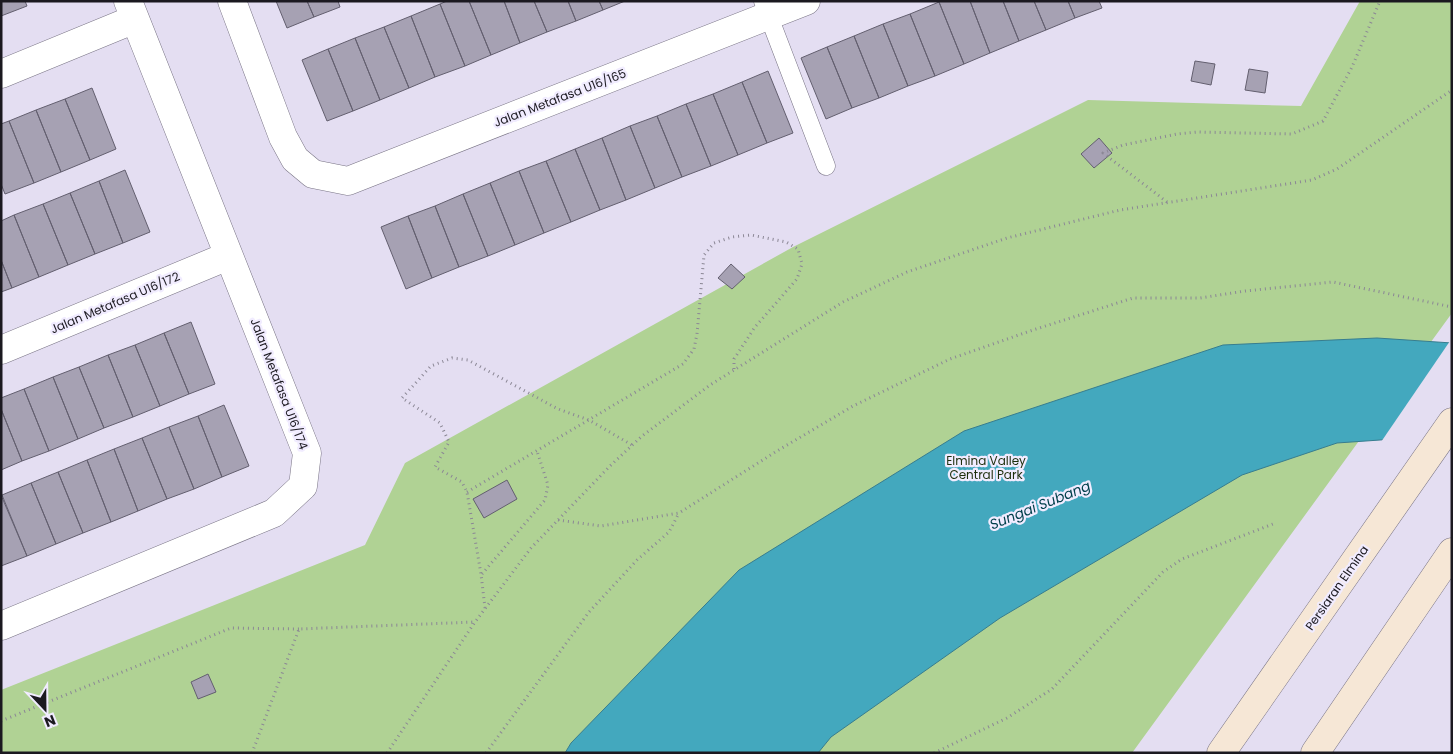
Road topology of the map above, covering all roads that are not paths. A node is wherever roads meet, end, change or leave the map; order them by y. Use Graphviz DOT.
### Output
graph roads {
  1 [pos="232,1"];
  2 [pos="806,1"];
  3 [pos="766,9"];
  4 [pos="131,10"];
  5 [pos="1,74"];
  6 [pos="826,166"];
  7 [pos="228,256"];
  8 [pos="1,350"];
  9 [pos="1452,422"];
  10 [pos="1452,552"];
  11 [pos="1,626"];
  12 [pos="1221,753"];
  13 [pos="1315,753"];
  1 -- 3 [label="street, Jalan Metafasa U16/165"];
  2 -- 3 [label="street, Jalan Metafasa U16/165"];
  3 -- 6 [label="lane"];
  4 -- 5 [label="street"];
  4 -- 7 [label="street, Jalan Metafasa U16/174"];
  7 -- 8 [label="street, Jalan Metafasa U16/172"];
  7 -- 11 [label="street, Jalan Metafasa U16/174"];
  9 -- 12 [label="main road, Persiaran Elmina"];
  10 -- 13 [label="main road"];
}
